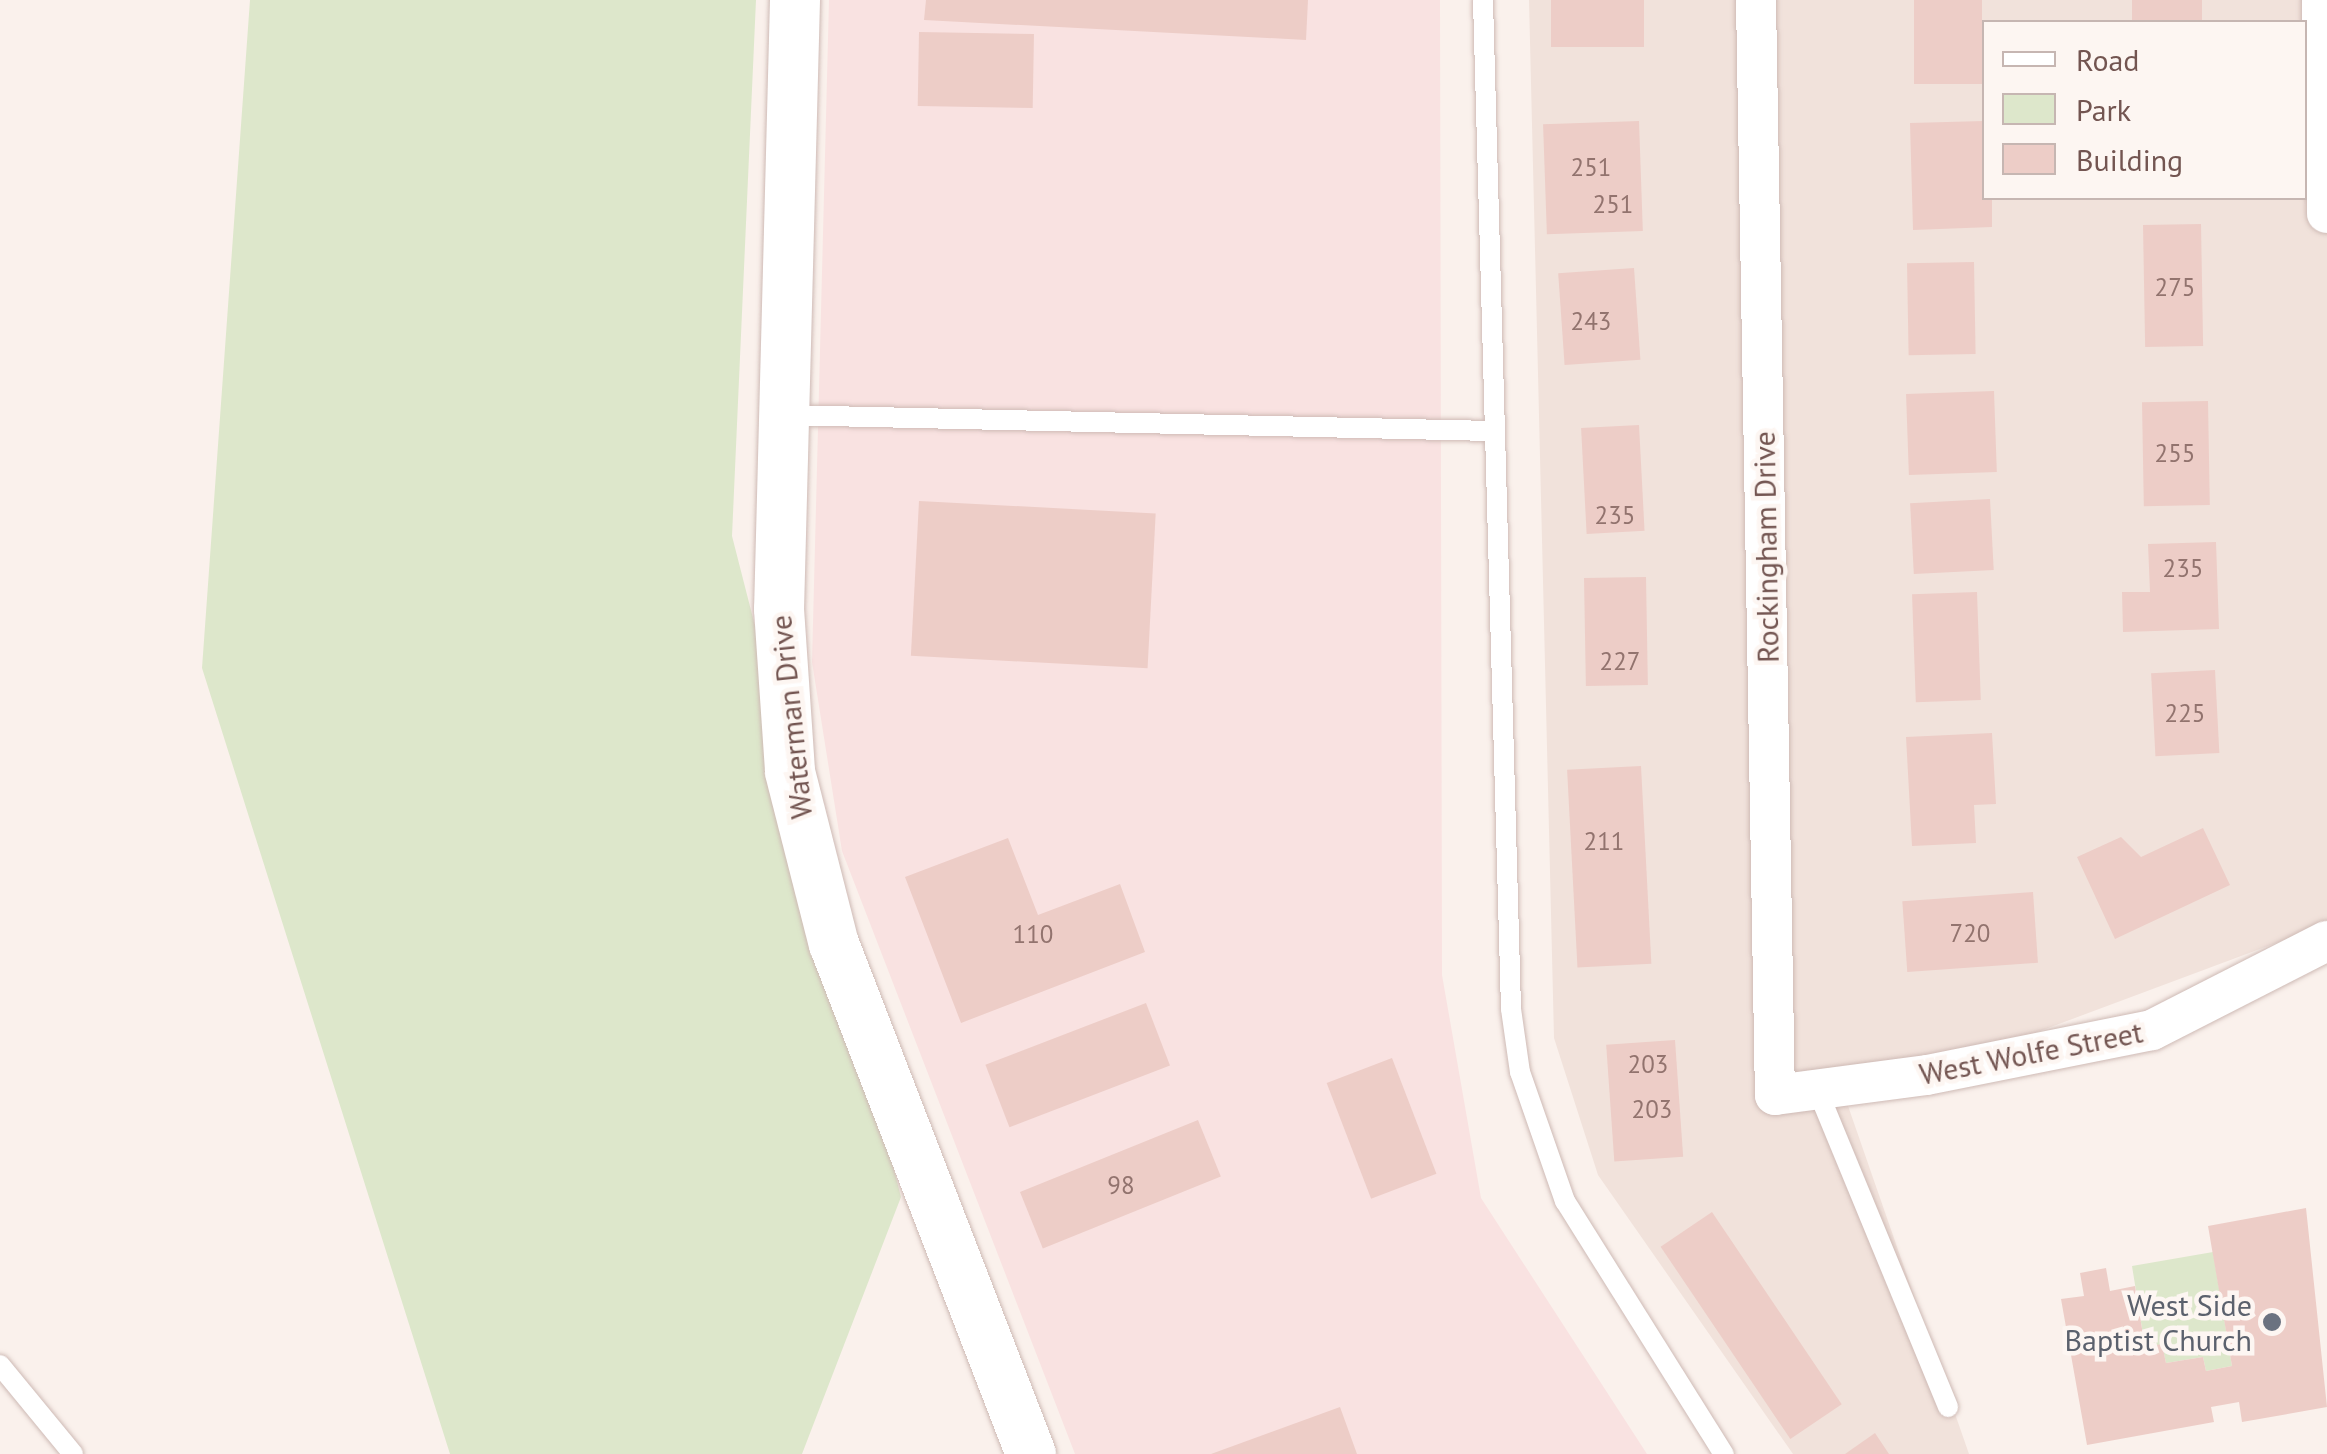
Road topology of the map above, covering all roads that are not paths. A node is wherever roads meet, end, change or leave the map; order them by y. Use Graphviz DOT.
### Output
graph roads {
  1 [pos="795,0"];
  2 [pos="1483,0"];
  3 [pos="1756,0"];
  4 [pos="2322,0"];
  5 [pos="2327,212"];
  6 [pos="782,415"];
  7 [pos="1494,431"];
  8 [pos="2327,941"];
  9 [pos="1817,1090"];
  10 [pos="1774,1094"];
  11 [pos="0,1365"];
  12 [pos="1948,1407"];
  13 [pos="74,1454"];
  14 [pos="1030,1454"];
  15 [pos="1724,1454"];
  1 -- 6 [label="street, Waterman Drive"];
  2 -- 7 [label="lane"];
  3 -- 10 [label="street, Rockingham Drive"];
  4 -- 5 [label="street"];
  6 -- 7 [label="lane"];
  6 -- 14 [label="street, Waterman Drive"];
  7 -- 15 [label="lane"];
  8 -- 9 [label="street, West Wolfe Street"];
  9 -- 10 [label="street, West Wolfe Street"];
  9 -- 12 [label="lane"];
  11 -- 13 [label="lane"];
}
